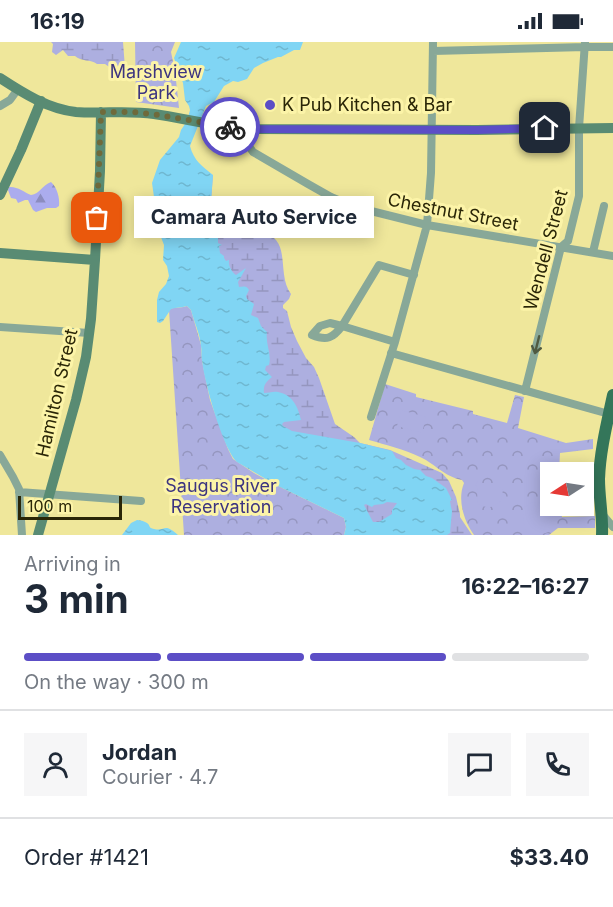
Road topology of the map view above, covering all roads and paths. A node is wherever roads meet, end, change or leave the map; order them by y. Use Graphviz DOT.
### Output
graph roads {
  1 [pos="433,42"];
  2 [pos="585,44"];
  3 [pos="613,47"];
  4 [pos="433,51"];
  5 [pos="0,78"];
  6 [pos="18,89"];
  7 [pos="41,101"];
  8 [pos="0,106"];
  9 [pos="101,112"];
  10 [pos="579,128"];
  11 [pos="613,128"];
  12 [pos="247,129"];
  13 [pos="432,129"];
  14 [pos="1,189"];
  15 [pos="604,206"];
  16 [pos="426,225"];
  17 [pos="561,247"];
  18 [pos="593,252"];
  19 [pos="0,253"];
  20 [pos="613,256"];
  21 [pos="95,260"];
  22 [pos="414,275"];
  23 [pos="0,327"];
  24 [pos="89,333"];
  25 [pos="395,342"];
  26 [pos="391,353"];
  27 [pos="525,391"];
  28 [pos="613,396"];
  29 [pos="609,414"];
  30 [pos="371,417"];
  31 [pos="0,455"];
  32 [pos="19,492"];
  33 [pos="50,495"];
  34 [pos="141,501"];
  35 [pos="602,514"];
  36 [pos="613,527"];
  37 [pos="22,535"];
  38 [pos="38,535"];
  39 [pos="602,535"];
  1 -- 4 [label="street"];
  2 -- 3 [label="street"];
  2 -- 4 [label="street"];
  2 -- 10 [label="street, Wendell Street"];
  4 -- 13 [label="street"];
  5 -- 6 [label="main road"];
  6 -- 7 [label="main road"];
  6 -- 8 [label="street"];
  7 -- 9 [label="main road"];
  7 -- 14 [label="main road"];
  9 -- 12 [label="main road"];
  9 -- 21 [label="main road, Hamilton Street"];
  10 -- 11 [label="main road"];
  10 -- 13 [label="main road"];
  10 -- 17 [label="street, Wendell Street"];
  12 -- 13 [label="main road"];
  12 -- 16 [label="street, Chestnut Street"];
  13 -- 16 [label="street"];
  15 -- 18 [label="street"];
  16 -- 17 [label="street, Chestnut Street"];
  16 -- 22 [label="street"];
  17 -- 18 [label="street, Chestnut Street"];
  17 -- 27 [label="street, Wendell Street, one-way"];
  18 -- 20 [label="street, Chestnut Street"];
  19 -- 21 [label="main road"];
  21 -- 24 [label="main road, Hamilton Street"];
  22 -- 25 [label="street"];
  22 -- 25 [label="street"];
  23 -- 24 [label="street"];
  24 -- 33 [label="main road, Hamilton Street"];
  25 -- 26 [label="street"];
  26 -- 27 [label="street"];
  26 -- 30 [label="street"];
  27 -- 29 [label="street"];
  28 -- 29 [label="main road"];
  29 -- 35 [label="main road"];
  31 -- 32 [label="street"];
  32 -- 33 [label="street"];
  32 -- 37 [label="street"];
  33 -- 34 [label="street"];
  33 -- 38 [label="main road, Hamilton Street"];
  35 -- 36 [label="street"];
  35 -- 39 [label="main road"];
}
